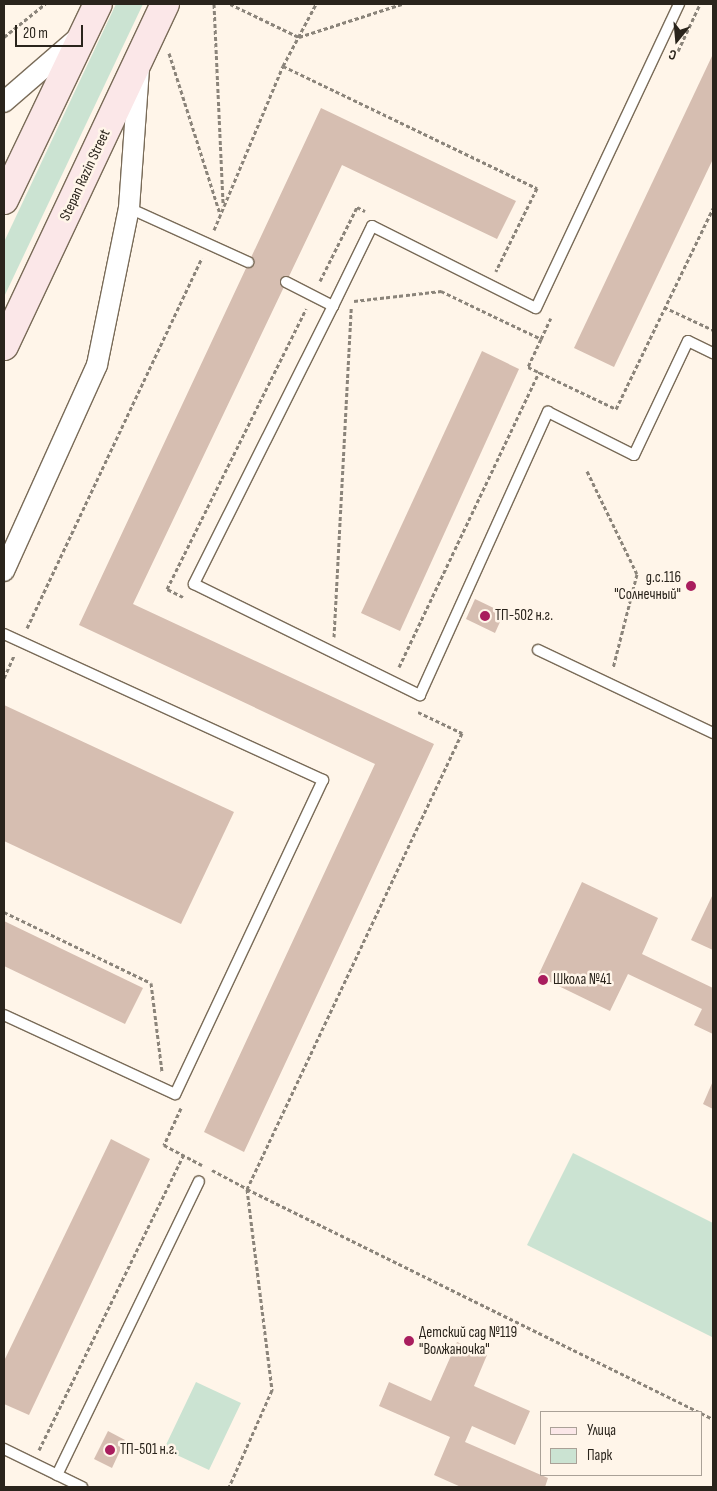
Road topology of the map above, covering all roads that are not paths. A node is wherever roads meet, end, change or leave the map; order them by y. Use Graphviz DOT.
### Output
graph roads {
  1 [pos="98,4"];
  2 [pos="165,4"];
  3 [pos="679,4"];
  4 [pos="84,33"];
  5 [pos="140,59"];
  6 [pos="4,102"];
  7 [pos="4,200"];
  8 [pos="129,208"];
  9 [pos="248,262"];
  10 [pos="286,282"];
  11 [pos="333,306"];
  12 [pos="4,346"];
  13 [pos="713,353"];
  14 [pos="4,571"];
  15 [pos="4,634"];
  16 [pos="538,650"];
  17 [pos="713,733"];
  18 [pos="4,1015"];
  19 [pos="199,1180"];
  20 [pos="4,1449"];
  21 [pos="58,1475"];
  22 [pos="82,1487"];
  1 -- 4 [label="main road"];
  2 -- 5 [label="main road, Stepan Razin Street"];
  3 -- 11 [label="lane"];
  4 -- 6 [label="street"];
  4 -- 7 [label="main road"];
  5 -- 8 [label="street"];
  5 -- 12 [label="main road, Stepan Razin Street"];
  8 -- 9 [label="lane"];
  8 -- 14 [label="street"];
  10 -- 11 [label="lane"];
  11 -- 13 [label="lane"];
  15 -- 18 [label="lane"];
  16 -- 17 [label="lane"];
  19 -- 21 [label="lane"];
  20 -- 21 [label="lane"];
  21 -- 22 [label="lane"];
}
